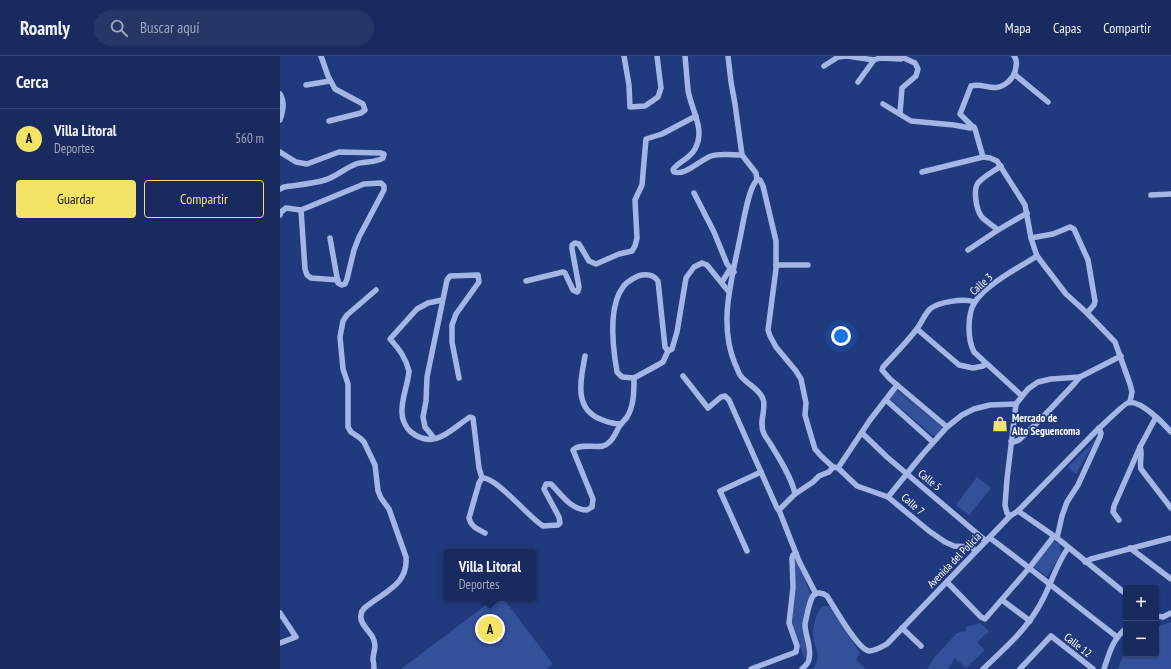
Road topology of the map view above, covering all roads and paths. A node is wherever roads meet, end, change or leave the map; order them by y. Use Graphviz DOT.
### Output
graph roads {
  1 [pos="321,56"];
  2 [pos="624,56"];
  3 [pos="657,56"];
  4 [pos="685,56"];
  5 [pos="728,56"];
  6 [pos="1014,56"];
  7 [pos="901,57"];
  8 [pos="874,60"];
  9 [pos="824,66"];
  10 [pos="1014,74"];
  11 [pos="330,81"];
  12 [pos="858,82"];
  13 [pos="306,85"];
  14 [pos="280,94"];
  15 [pos="1048,102"];
  16 [pos="883,104"];
  17 [pos="900,114"];
  18 [pos="696,116"];
  19 [pos="280,120"];
  20 [pos="329,121"];
  21 [pos="974,127"];
  22 [pos="280,152"];
  23 [pos="742,155"];
  24 [pos="984,157"];
  25 [pos="1001,166"];
  26 [pos="922,172"];
  27 [pos="757,180"];
  28 [pos="280,189"];
  29 [pos="694,192"];
  30 [pos="1171,194"];
  31 [pos="1151,195"];
  32 [pos="301,210"];
  33 [pos="1027,212"];
  34 [pos="280,214"];
  35 [pos="998,230"];
  36 [pos="330,238"];
  37 [pos="1031,238"];
  38 [pos="968,250"];
  39 [pos="1037,256"];
  40 [pos="776,265"];
  41 [pos="808,265"];
  42 [pos="732,270"];
  43 [pos="338,280"];
  44 [pos="526,280"];
  45 [pos="722,282"];
  46 [pos="376,290"];
  47 [pos="730,292"];
  48 [pos="442,300"];
  49 [pos="974,302"];
  50 [pos="1088,313"];
  51 [pos="917,329"];
  52 [pos="668,351"];
  53 [pos="585,356"];
  54 [pos="1121,356"];
  55 [pos="986,364"];
  56 [pos="683,376"];
  57 [pos="1080,377"];
  58 [pos="459,378"];
  59 [pos="634,378"];
  60 [pos="897,385"];
  61 [pos="1022,395"];
  62 [pos="886,400"];
  63 [pos="1130,402"];
  64 [pos="1016,404"];
  65 [pos="1156,418"];
  66 [pos="621,424"];
  67 [pos="947,426"];
  68 [pos="1099,428"];
  69 [pos="1171,432"];
  70 [pos="862,433"];
  71 [pos="434,438"];
  72 [pos="1011,441"];
  73 [pos="933,442"];
  74 [pos="1140,447"];
  75 [pos="836,467"];
  76 [pos="761,472"];
  77 [pos="906,474"];
  78 [pos="482,478"];
  79 [pos="797,493"];
  80 [pos="888,497"];
  81 [pos="1171,508"];
  82 [pos="779,510"];
  83 [pos="1018,511"];
  84 [pos="1010,516"];
  85 [pos="1119,520"];
  86 [pos="485,533"];
  87 [pos="1056,537"];
  88 [pos="1171,538"];
  89 [pos="988,539"];
  90 [pos="1068,548"];
  91 [pos="1130,548"];
  92 [pos="976,550"];
  93 [pos="747,551"];
  94 [pos="796,553"];
  95 [pos="1085,562"];
  96 [pos="1030,568"];
  97 [pos="1171,579"];
  98 [pos="947,582"];
  99 [pos="1050,585"];
  100 [pos="1123,592"];
  101 [pos="816,594"];
  102 [pos="1002,600"];
  103 [pos="280,613"];
  104 [pos="1171,613"];
  105 [pos="1159,616"];
  106 [pos="1030,621"];
  107 [pos="902,628"];
  108 [pos="1123,631"];
  109 [pos="1117,637"];
  110 [pos="280,643"];
  111 [pos="921,646"];
  112 [pos="1085,664"];
  113 [pos="374,669"];
  114 [pos="751,669"];
  115 [pos="802,669"];
  116 [pos="983,669"];
  117 [pos="1020,669"];
  118 [pos="1079,669"];
  119 [pos="1093,669"];
  120 [pos="1104,669"];
  1 -- 11 [label="street"];
  2 -- 3 [label="street"];
  4 -- 18 [label="street"];
  5 -- 23 [label="street"];
  6 -- 10 [label="street"];
  7 -- 8 [label="street"];
  7 -- 17 [label="street"];
  8 -- 9 [label="street"];
  8 -- 12 [label="street"];
  10 -- 15 [label="street"];
  10 -- 21 [label="street"];
  11 -- 13 [label="street"];
  11 -- 20 [label="street"];
  14 -- 19 [label="street"];
  16 -- 17 [label="street"];
  17 -- 21 [label="street"];
  18 -- 23 [label="street"];
  18 -- 44 [label="street"];
  21 -- 24 [label="street"];
  22 -- 28 [label="street"];
  23 -- 27 [label="street, Calle 7"];
  24 -- 25 [label="street"];
  24 -- 26 [label="street"];
  25 -- 33 [label="street"];
  25 -- 35 [label="street"];
  27 -- 40 [label="street, Calle 7"];
  27 -- 42 [label="street"];
  29 -- 42 [label="street"];
  30 -- 31 [label="street"];
  32 -- 34 [label="street"];
  32 -- 43 [label="street"];
  32 -- 43 [label="street"];
  33 -- 35 [label="street"];
  33 -- 37 [label="street"];
  35 -- 38 [label="street"];
  36 -- 43 [label="street"];
  37 -- 39 [label="street"];
  37 -- 50 [label="street"];
  39 -- 49 [label="street, Calle 3"];
  39 -- 50 [label="street"];
  40 -- 41 [label="street"];
  40 -- 75 [label="street, Calle 7"];
  42 -- 45 [label="street"];
  42 -- 47 [label="street"];
  45 -- 47 [label="street"];
  45 -- 52 [label="street"];
  46 -- 113 [label="street"];
  47 -- 79 [label="street"];
  48 -- 58 [label="street"];
  48 -- 71 [label="street"];
  48 -- 71 [label="street"];
  49 -- 51 [label="street"];
  49 -- 55 [label="street, Calle 3"];
  50 -- 54 [label="street"];
  51 -- 55 [label="street"];
  51 -- 60 [label="street"];
  52 -- 59 [label="street"];
  52 -- 59 [label="street"];
  53 -- 66 [label="street"];
  54 -- 57 [label="street"];
  54 -- 63 [label="street"];
  55 -- 61 [label="street, Calle 3"];
  56 -- 76 [label="street"];
  57 -- 61 [label="street"];
  57 -- 72 [label="street"];
  59 -- 66 [label="street"];
  60 -- 62 [label="street"];
  60 -- 67 [label="street"];
  61 -- 64 [label="street"];
  62 -- 70 [label="street"];
  62 -- 73 [label="street"];
  63 -- 65 [label="street"];
  63 -- 68 [label="street, Avenida del Policía"];
  64 -- 67 [label="street"];
  64 -- 72 [label="street"];
  65 -- 69 [label="street"];
  65 -- 74 [label="street"];
  66 -- 78 [label="street"];
  67 -- 73 [label="street"];
  68 -- 83 [label="street, Avenida del Policía"];
  68 -- 87 [label="street"];
  70 -- 75 [label="street"];
  70 -- 77 [label="street, Calle 5"];
  71 -- 78 [label="street"];
  72 -- 84 [label="street"];
  73 -- 77 [label="street"];
  74 -- 81 [label="street"];
  74 -- 85 [label="street"];
  75 -- 79 [label="street"];
  75 -- 80 [label="street, Calle 7"];
  76 -- 82 [label="street"];
  76 -- 93 [label="street"];
  77 -- 80 [label="street"];
  77 -- 89 [label="street, Calle 5"];
  78 -- 86 [label="street"];
  79 -- 82 [label="street"];
  80 -- 92 [label="street, Calle 7"];
  82 -- 94 [label="street"];
  83 -- 84 [label="street, Avenida del Policía"];
  83 -- 87 [label="street"];
  84 -- 89 [label="street, Avenida del Policía"];
  87 -- 90 [label="street"];
  87 -- 96 [label="street"];
  88 -- 91 [label="street"];
  89 -- 92 [label="street, Avenida del Policía"];
  89 -- 96 [label="street, Calle 5"];
  90 -- 95 [label="street"];
  90 -- 99 [label="street"];
  91 -- 95 [label="street"];
  91 -- 97 [label="street"];
  92 -- 98 [label="street, Avenida del Policía"];
  94 -- 101 [label="street"];
  94 -- 114 [label="street"];
  95 -- 100 [label="street"];
  96 -- 99 [label="street, Calle 5"];
  96 -- 102 [label="street"];
  98 -- 102 [label="street"];
  98 -- 107 [label="street, Avenida del Policía"];
  99 -- 106 [label="street"];
  99 -- 109 [label="street, Calle 5"];
  101 -- 107 [label="street, Avenida del Policía"];
  101 -- 115 [label="street"];
  102 -- 106 [label="street"];
  103 -- 110 [label="street"];
  104 -- 105 [label="street"];
  106 -- 116 [label="street"];
  107 -- 111 [label="street"];
  108 -- 109 [label="street"];
  109 -- 120 [label="street"];
  112 -- 117 [label="street, Calle 12"];
  112 -- 118 [label="street"];
  112 -- 119 [label="street, Calle 12"];
}
